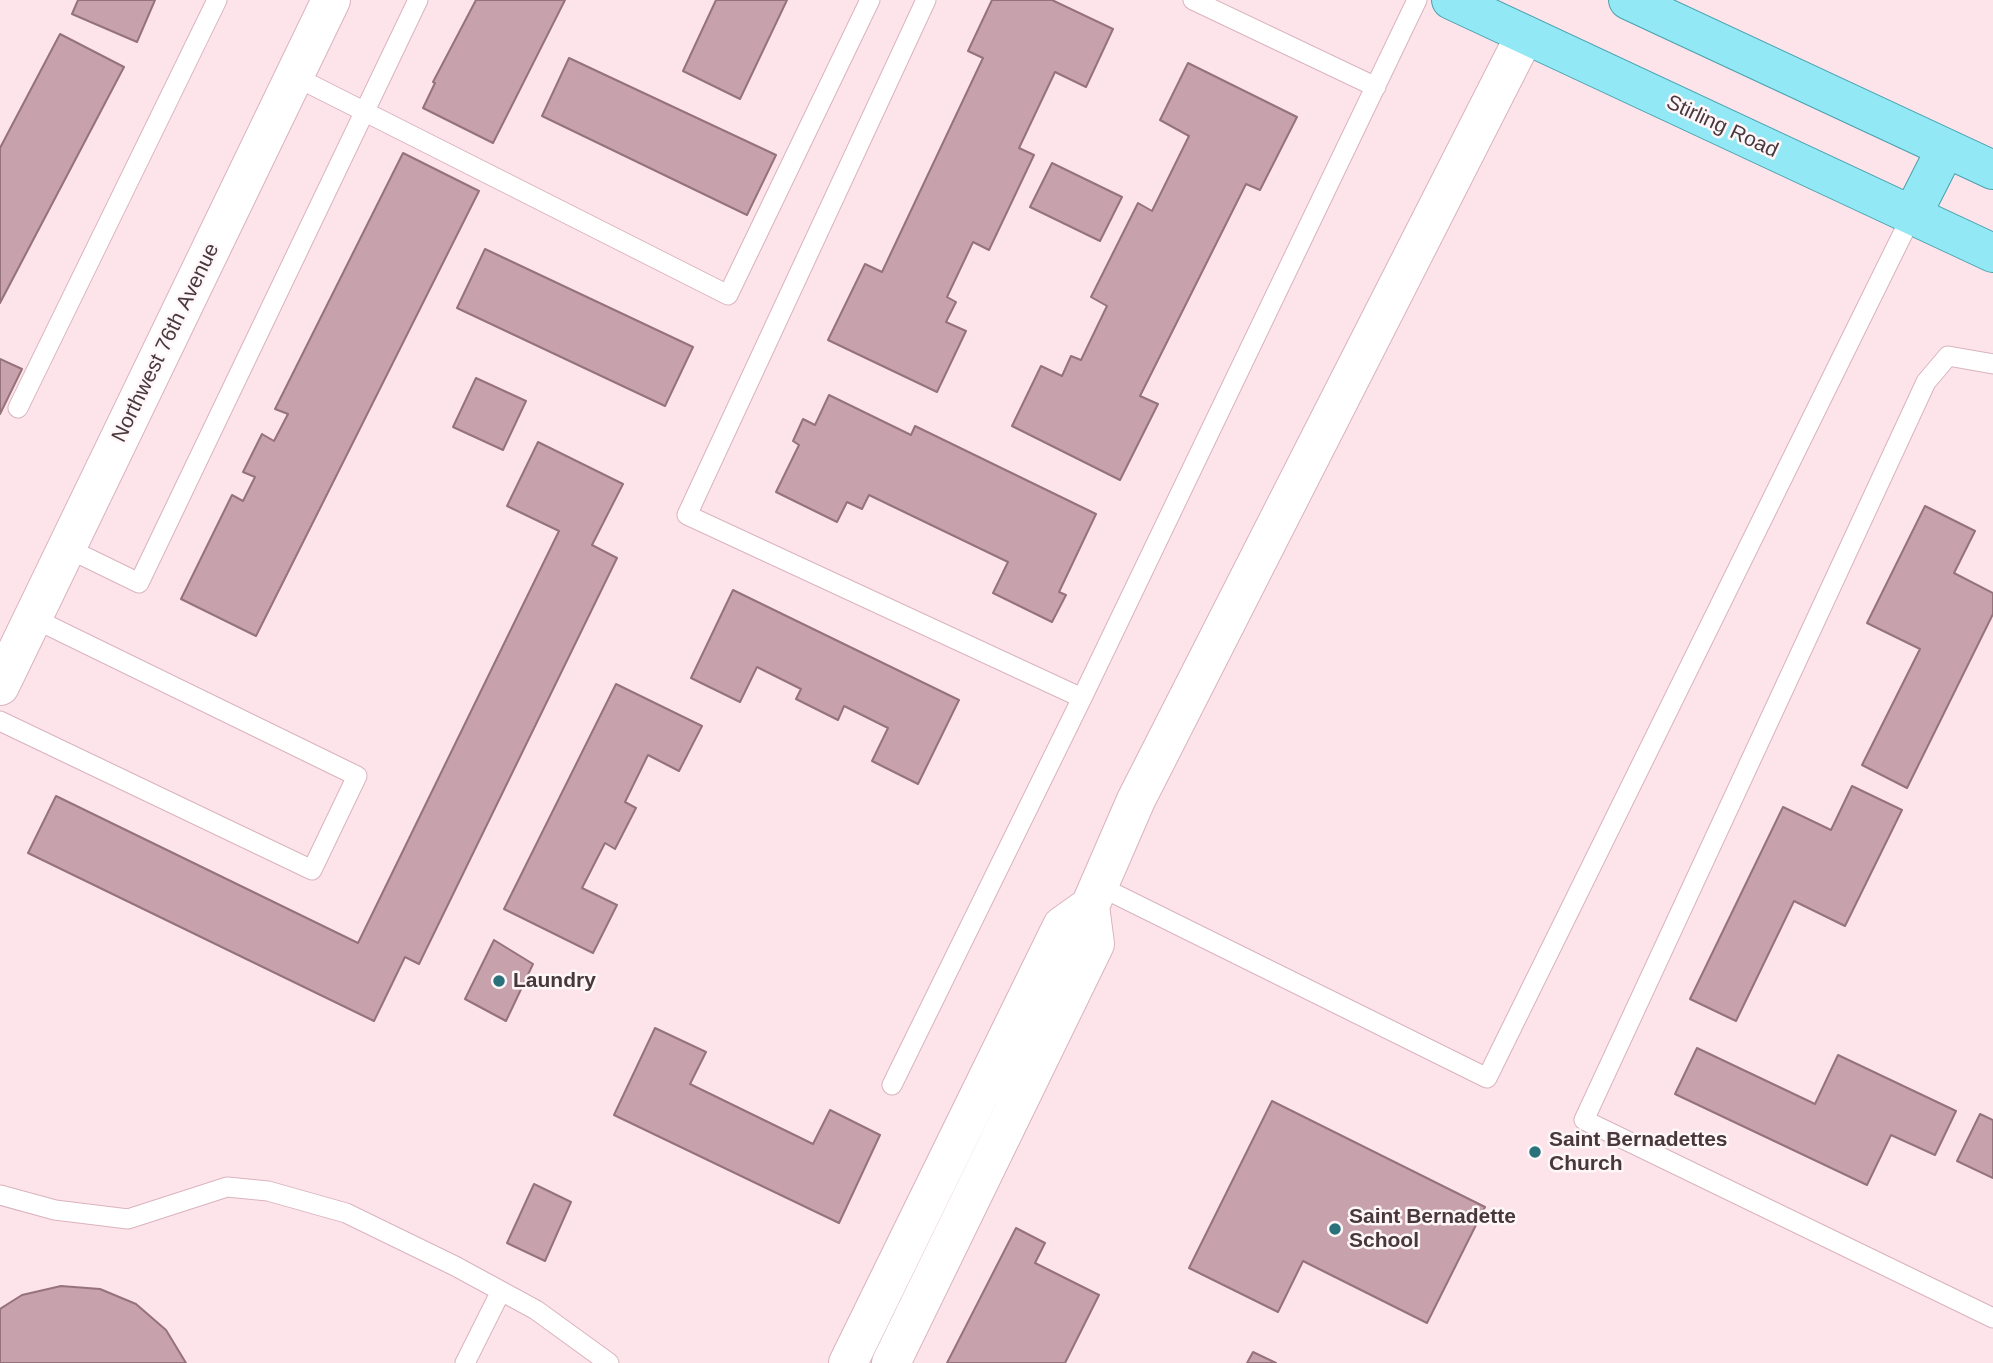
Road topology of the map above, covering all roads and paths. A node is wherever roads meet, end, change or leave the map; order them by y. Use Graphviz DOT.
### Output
graph roads {
  1 [pos="217,0"];
  2 [pos="331,0"];
  3 [pos="418,0"];
  4 [pos="870,0"];
  5 [pos="926,0"];
  6 [pos="1193,0"];
  7 [pos="1417,0"];
  8 [pos="1451,0"];
  9 [pos="1628,0"];
  10 [pos="1525,35"];
  11 [pos="294,76"];
  12 [pos="1376,87"];
  13 [pos="365,111"];
  14 [pos="1946,148"];
  15 [pos="1993,170"];
  16 [pos="1912,215"];
  17 [pos="1993,253"];
  18 [pos="1993,364"];
  19 [pos="18,408"];
  20 [pos="67,548"];
  21 [pos="33,618"];
  22 [pos="0,686"];
  23 [pos="1082,698"];
  24 [pos="0,721"];
  25 [pos="1094,896"];
  26 [pos="892,1085"];
  27 [pos="962,1131"];
  28 [pos="997,1148"];
  29 [pos="0,1195"];
  30 [pos="501,1291"];
  31 [pos="1993,1318"];
  32 [pos="465,1363"];
  33 [pos="609,1363"];
  34 [pos="848,1363"];
  35 [pos="891,1363"];
  1 -- 19 [label="lane"];
  2 -- 11 [label="street, Northwest 76th Avenue"];
  3 -- 13 [label="lane"];
  4 -- 13 [label="lane"];
  5 -- 23 [label="lane"];
  6 -- 12 [label="lane"];
  7 -- 12 [label="lane"];
  8 -- 10 [label="main road, Stirling Road"];
  9 -- 14 [label="main road"];
  10 -- 16 [label="main road, Stirling Road"];
  10 -- 25 [label="street"];
  11 -- 13 [label="lane"];
  11 -- 20 [label="street, Northwest 76th Avenue"];
  12 -- 23 [label="lane"];
  13 -- 20 [label="lane"];
  14 -- 15 [label="main road"];
  14 -- 16 [label="main road"];
  16 -- 17 [label="main road, Stirling Road"];
  16 -- 25 [label="lane"];
  18 -- 31 [label="lane"];
  20 -- 21 [label="street, Northwest 76th Avenue"];
  21 -- 22 [label="street, Northwest 76th Avenue"];
  21 -- 24 [label="lane"];
  23 -- 26 [label="lane"];
  25 -- 27 [label="street"];
  25 -- 28 [label="street"];
  27 -- 28 [label="lane"];
  27 -- 34 [label="street"];
  28 -- 35 [label="street"];
  29 -- 30 [label="lane"];
  30 -- 32 [label="lane"];
  30 -- 33 [label="lane"];
}
